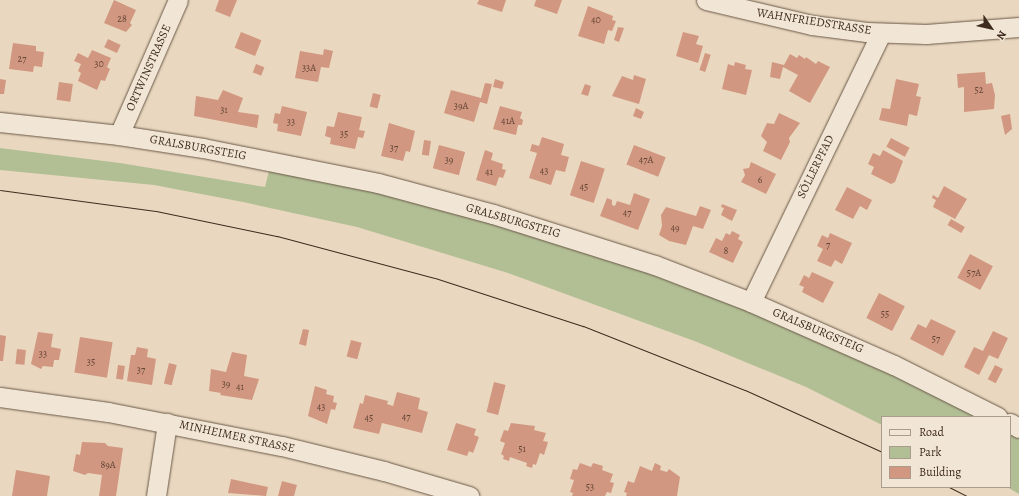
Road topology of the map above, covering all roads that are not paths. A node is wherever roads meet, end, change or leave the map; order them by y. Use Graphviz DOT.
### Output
graph roads {
  1 [pos="178,0"];
  2 [pos="706,0"];
  3 [pos="1019,27"];
  4 [pos="881,33"];
  5 [pos="0,122"];
  6 [pos="120,135"];
  7 [pos="751,302"];
  8 [pos="0,397"];
  9 [pos="996,416"];
  10 [pos="166,423"];
  11 [pos="156,496"];
  12 [pos="469,496"];
  1 -- 6 [label="street, ORTWINSTRASSE"];
  2 -- 4 [label="street, WAHNFRIEDSTRASSE"];
  3 -- 4 [label="street, WAHNFRIEDSTRASSE"];
  4 -- 7 [label="street, SÖLLERPFAD"];
  5 -- 6 [label="street, GRALSBURGSTEIG"];
  6 -- 7 [label="street, GRALSBURGSTEIG"];
  7 -- 9 [label="street, GRALSBURGSTEIG"];
  8 -- 10 [label="street, MINHEIMER STRASSE"];
  10 -- 11 [label="street"];
  10 -- 12 [label="street, MINHEIMER STRASSE"];
}
